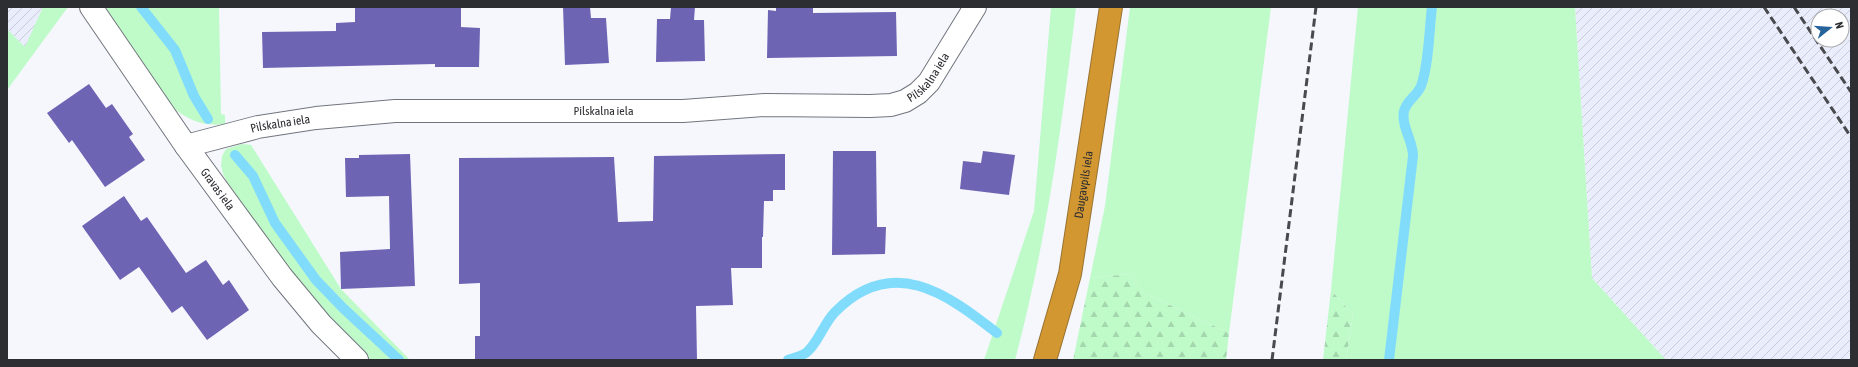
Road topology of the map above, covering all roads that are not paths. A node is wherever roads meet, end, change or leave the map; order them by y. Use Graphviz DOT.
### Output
graph roads {
  1 [pos="91,7"];
  2 [pos="975,7"];
  3 [pos="1111,7"];
  4 [pos="186,146"];
  5 [pos="357,360"];
  6 [pos="1045,360"];
  1 -- 4 [label="street, Gravas iela"];
  2 -- 4 [label="street, Pilskalna iela"];
  3 -- 6 [label="highway, Daugavpils iela"];
  4 -- 5 [label="street, Gravas iela"];
}
